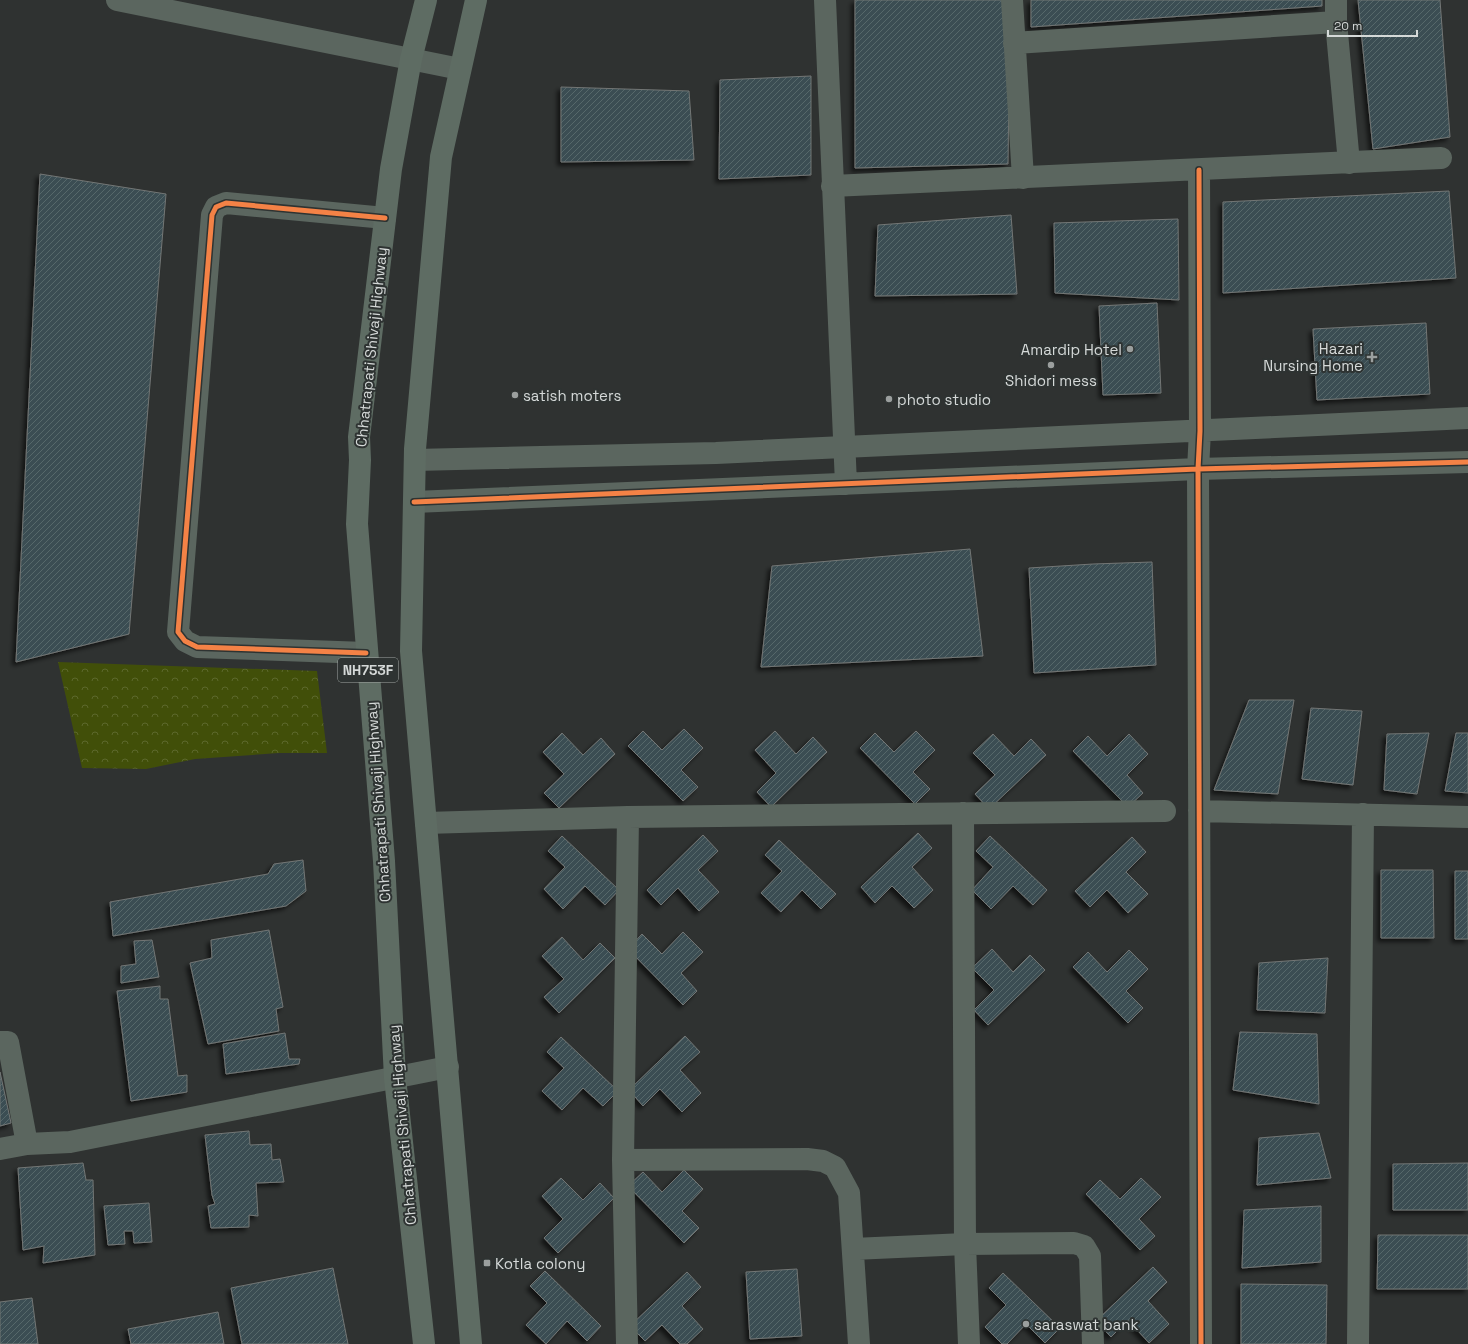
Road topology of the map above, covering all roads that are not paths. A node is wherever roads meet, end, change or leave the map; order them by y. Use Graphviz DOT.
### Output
graph roads {
  1 [pos="116,0"];
  2 [pos="426,0"];
  3 [pos="476,0"];
  4 [pos="825,0"];
  5 [pos="1012,0"];
  6 [pos="1336,0"];
  7 [pos="1336,22"];
  8 [pos="1014,43"];
  9 [pos="411,59"];
  10 [pos="460,69"];
  11 [pos="1441,158"];
  12 [pos="1349,162"];
  13 [pos="1199,170"];
  14 [pos="1023,178"];
  15 [pos="832,186"];
  16 [pos="385,218"];
  17 [pos="1468,418"];
  18 [pos="1200,431"];
  19 [pos="844,447"];
  20 [pos="415,460"];
  21 [pos="1468,462"];
  22 [pos="1198,469"];
  23 [pos="846,484"];
  24 [pos="414,502"];
  25 [pos="366,653"];
  26 [pos="1165,811"];
  27 [pos="1199,811"];
  28 [pos="963,813"];
  29 [pos="1363,814"];
  30 [pos="628,817"];
  31 [pos="1468,817"];
  32 [pos="426,822"];
  33 [pos="0,1042"];
  34 [pos="448,1066"];
  35 [pos="394,1078"];
  36 [pos="27,1144"];
  37 [pos="0,1149"];
  38 [pos="623,1160"];
  39 [pos="965,1244"];
  40 [pos="853,1249"];
  41 [pos="424,1344"];
  42 [pos="471,1344"];
  43 [pos="627,1344"];
  44 [pos="859,1344"];
  45 [pos="969,1344"];
  46 [pos="1093,1344"];
  47 [pos="1201,1344"];
  48 [pos="1358,1344"];
  1 -- 9 [label="street"];
  2 -- 9 [label="highway, Chhatrapati Shivaji Highway / NH753F"];
  3 -- 10 [label="highway, NH753F"];
  4 -- 15 [label="street"];
  5 -- 8 [label="street"];
  6 -- 7 [label="street"];
  7 -- 8 [label="street"];
  7 -- 12 [label="street"];
  8 -- 14 [label="street"];
  9 -- 10 [label="street"];
  9 -- 16 [label="highway, Chhatrapati Shivaji Highway / NH753F"];
  10 -- 20 [label="highway, NH753F"];
  11 -- 12 [label="street"];
  12 -- 13 [label="street"];
  13 -- 14 [label="street"];
  13 -- 18 [label="street"];
  14 -- 15 [label="street"];
  15 -- 19 [label="street"];
  16 -- 25 [label="highway, Chhatrapati Shivaji Highway / NH753F"];
  16 -- 25 [label="street"];
  17 -- 18 [label="street"];
  18 -- 19 [label="street"];
  18 -- 22 [label="street"];
  19 -- 20 [label="street"];
  19 -- 23 [label="street"];
  20 -- 24 [label="highway, NH753F"];
  21 -- 22 [label="street"];
  22 -- 23 [label="street"];
  22 -- 27 [label="street"];
  23 -- 24 [label="street"];
  24 -- 32 [label="highway, NH753F"];
  25 -- 35 [label="highway, Chhatrapati Shivaji Highway / NH753F"];
  26 -- 28 [label="street"];
  27 -- 29 [label="street"];
  27 -- 47 [label="street"];
  28 -- 30 [label="street"];
  28 -- 39 [label="street"];
  29 -- 31 [label="street"];
  29 -- 48 [label="street"];
  30 -- 32 [label="street"];
  30 -- 38 [label="street"];
  32 -- 34 [label="highway, NH753F"];
  33 -- 36 [label="street"];
  34 -- 35 [label="street"];
  34 -- 42 [label="highway, NH753F"];
  35 -- 36 [label="street"];
  35 -- 41 [label="highway, Chhatrapati Shivaji Highway / NH753F"];
  36 -- 37 [label="street"];
  38 -- 40 [label="street"];
  38 -- 43 [label="street"];
  39 -- 40 [label="street"];
  39 -- 45 [label="street"];
  39 -- 46 [label="street"];
  40 -- 44 [label="street"];
}
